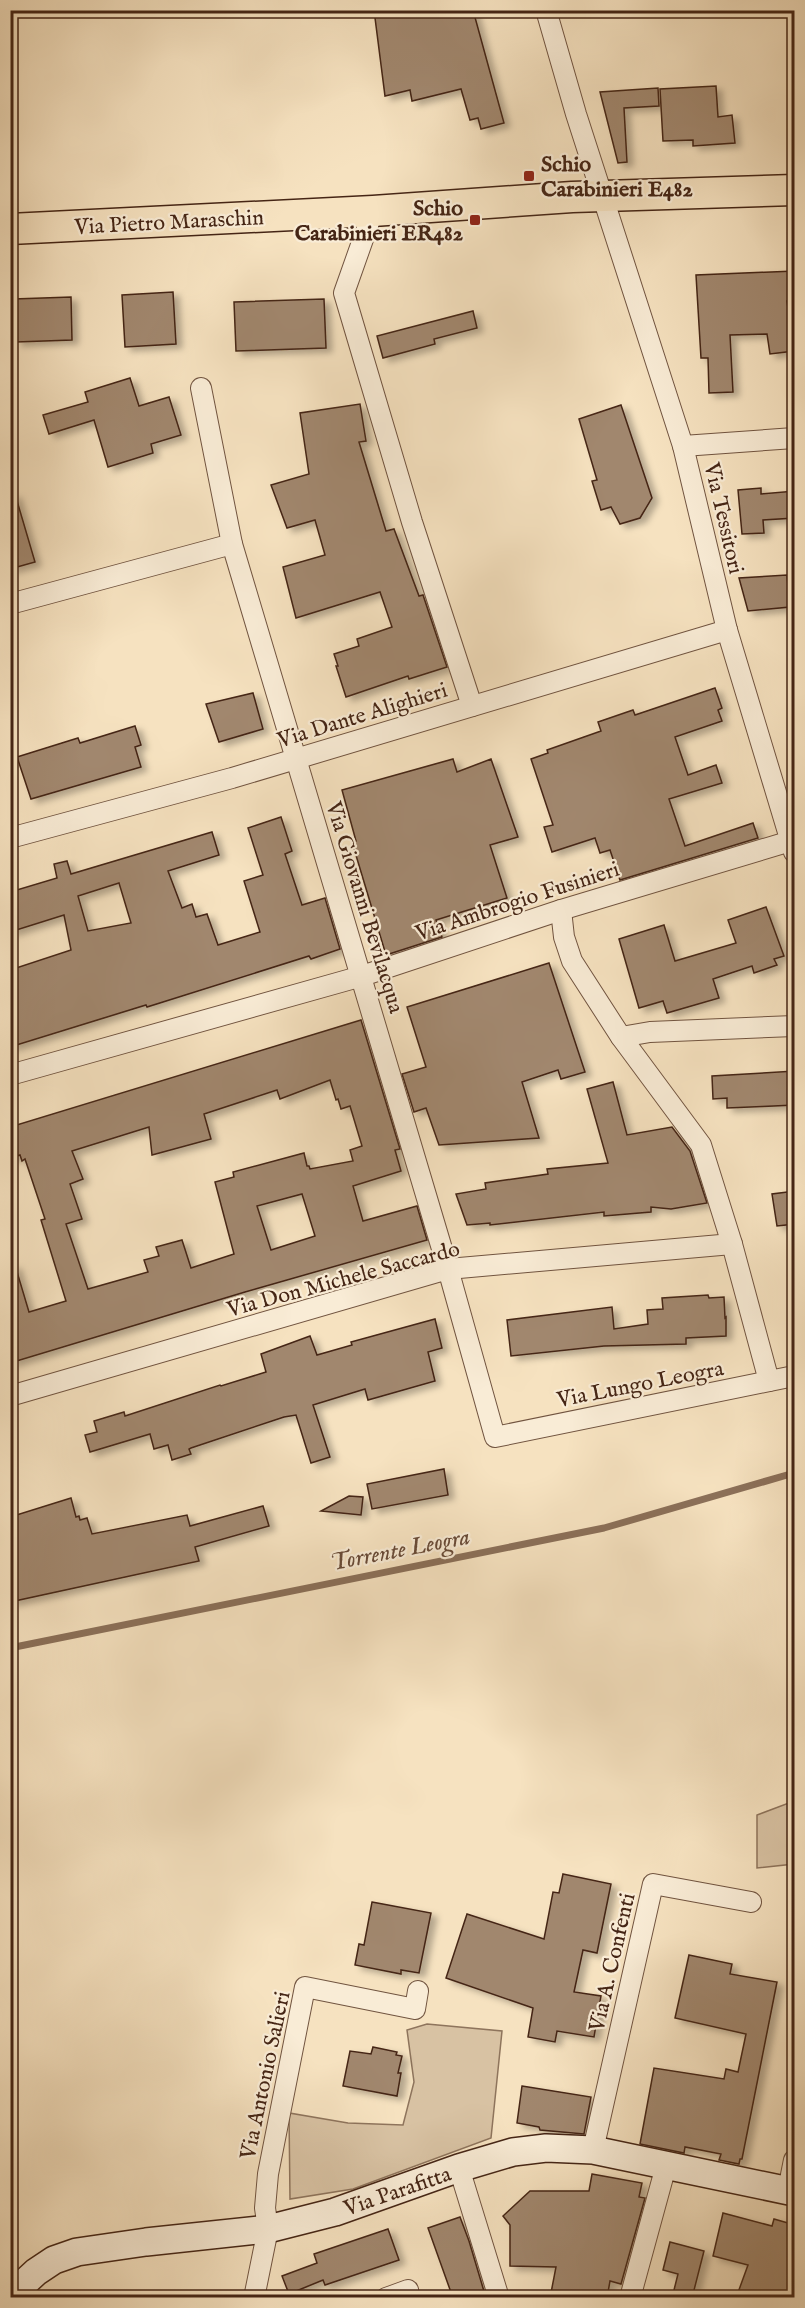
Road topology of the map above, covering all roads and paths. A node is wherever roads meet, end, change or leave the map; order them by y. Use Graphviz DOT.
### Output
graph roads {
  1 [pos="546,10"];
  2 [pos="795,190"];
  3 [pos="603,197"];
  4 [pos="373,211"];
  5 [pos="10,229"];
  6 [pos="201,388"];
  7 [pos="795,438"];
  8 [pos="683,446"];
  9 [pos="232,544"];
  10 [pos="10,604"];
  11 [pos="726,630"];
  12 [pos="472,706"];
  13 [pos="296,759"];
  14 [pos="10,838"];
  15 [pos="793,844"];
  16 [pos="561,910"];
  17 [pos="362,976"];
  18 [pos="795,1026"];
  19 [pos="621,1037"];
  20 [pos="10,1075"];
  21 [pos="732,1244"];
  22 [pos="448,1269"];
  23 [pos="795,1376"];
  24 [pos="769,1381"];
  25 [pos="10,1396"];
  26 [pos="495,1437"];
  27 [pos="751,1902"];
  28 [pos="418,1991"];
  29 [pos="593,2150"];
  30 [pos="795,2160"];
  31 [pos="666,2166"];
  32 [pos="459,2168"];
  33 [pos="791,2191"];
  34 [pos="268,2229"];
  35 [pos="14,2298"];
  36 [pos="255,2298"];
  37 [pos="386,2298"];
  38 [pos="410,2298"];
  39 [pos="499,2298"];
  40 [pos="630,2298"];
  1 -- 3 [label="street, Via Tessitori"];
  2 -- 3 [label="main road, Via Pietro Maraschin"];
  3 -- 4 [label="main road, Via Pietro Maraschin"];
  3 -- 8 [label="street, Via Tessitori"];
  4 -- 5 [label="main road, Via Pietro Maraschin"];
  4 -- 12 [label="street"];
  6 -- 9 [label="street, Via Giovanni Bevilacqua"];
  7 -- 8 [label="street"];
  8 -- 11 [label="street, Via Tessitori"];
  9 -- 10 [label="street"];
  9 -- 13 [label="street, Via Giovanni Bevilacqua"];
  11 -- 12 [label="street, Via Dante Alighieri"];
  11 -- 15 [label="street, Via Tessitori"];
  12 -- 13 [label="street, Via Dante Alighieri"];
  13 -- 14 [label="street, Via Dante Alighieri"];
  13 -- 17 [label="street, Via Giovanni Bevilacqua"];
  15 -- 16 [label="street, Via Ambrogio Fusinieri"];
  16 -- 17 [label="street, Via Ambrogio Fusinieri"];
  16 -- 19 [label="street"];
  17 -- 20 [label="street, Via Ambrogio Fusinieri"];
  17 -- 22 [label="street, Via Giovanni Bevilacqua"];
  18 -- 19 [label="street"];
  19 -- 21 [label="street"];
  21 -- 22 [label="street, Via Don Michele Saccardo"];
  21 -- 24 [label="street"];
  22 -- 25 [label="street, Via Don Michele Saccardo"];
  22 -- 26 [label="street, Via Giovanni Bevilacqua"];
  23 -- 24 [label="street, Via Lungo Leogra"];
  24 -- 26 [label="street, Via Lungo Leogra"];
  27 -- 29 [label="street, Via A. Confenti"];
  28 -- 34 [label="street, Via Antonio Salieri"];
  29 -- 31 [label="street, Via Parafitta"];
  29 -- 32 [label="street, Via Parafitta"];
  30 -- 33 [label="street"];
  31 -- 33 [label="street, Via Parafitta"];
  31 -- 40 [label="street"];
  32 -- 34 [label="street, Via Parafitta"];
  32 -- 39 [label="street"];
  34 -- 35 [label="street, Via Parafitta"];
  34 -- 36 [label="street"];
  37 -- 38 [label="street"];
}
